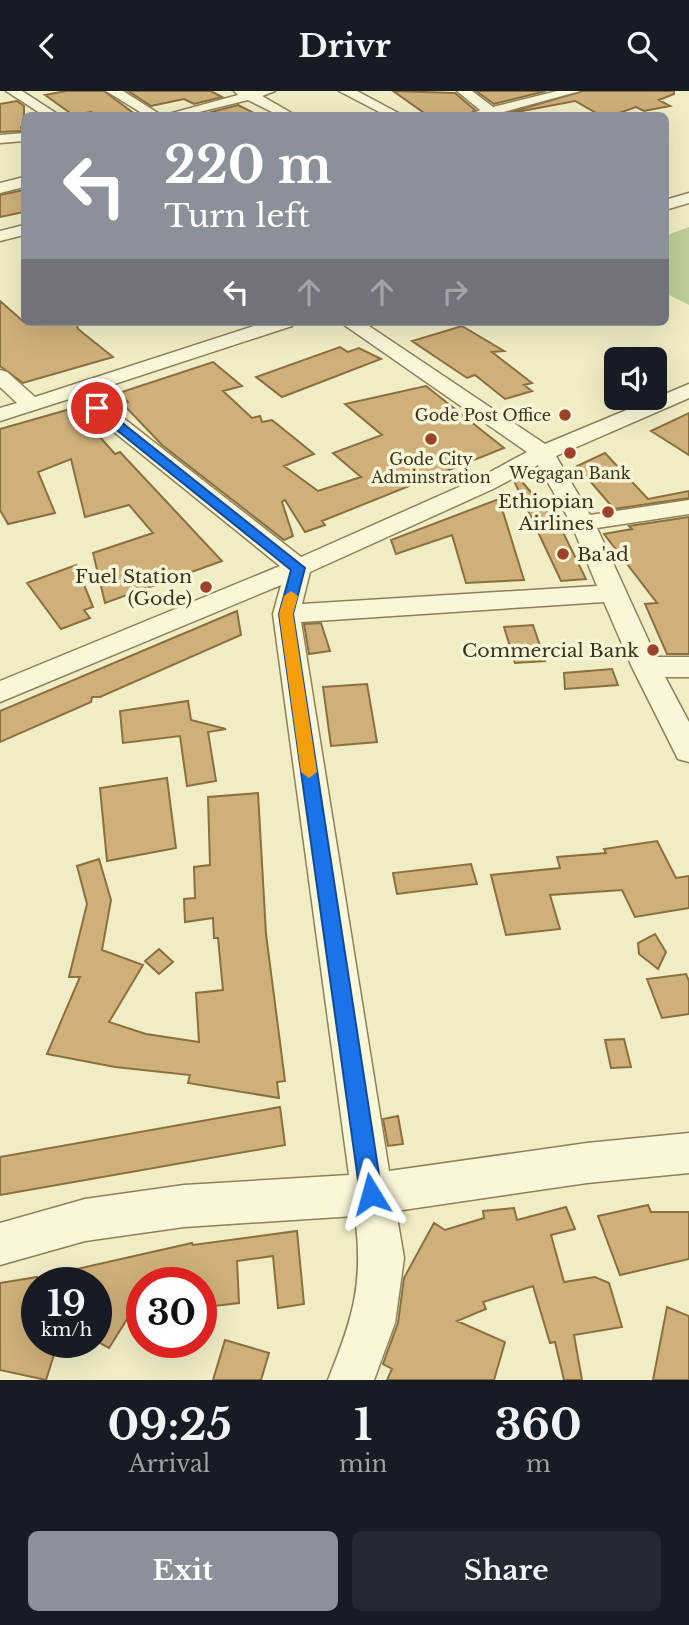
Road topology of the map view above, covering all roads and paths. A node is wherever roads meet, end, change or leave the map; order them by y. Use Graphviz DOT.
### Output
graph roads {
  1 [pos="113,91"];
  2 [pos="346,91"];
  3 [pos="464,91"];
  4 [pos="573,91"];
  5 [pos="256,92"];
  6 [pos="16,94"];
  7 [pos="538,94"];
  8 [pos="0,100"];
  9 [pos="47,112"];
  10 [pos="149,112"];
  11 [pos="183,112"];
  12 [pos="284,112"];
  13 [pos="389,112"];
  14 [pos="482,112"];
  15 [pos="489,112"];
  16 [pos="21,137"];
  17 [pos="0,139"];
  18 [pos="21,183"];
  19 [pos="0,188"];
  20 [pos="689,198"];
  21 [pos="669,204"];
  22 [pos="21,231"];
  23 [pos="0,236"];
  24 [pos="273,326"];
  25 [pos="356,326"];
  26 [pos="0,376"];
  27 [pos="689,390"];
  28 [pos="77,392"];
  29 [pos="32,405"];
  30 [pos="0,415"];
  31 [pos="543,453"];
  32 [pos="689,507"];
  33 [pos="583,523"];
  34 [pos="298,568"];
  35 [pos="613,593"];
  36 [pos="286,614"];
  37 [pos="646,667"];
  38 [pos="689,667"];
  39 [pos="0,692"];
  40 [pos="689,751"];
  41 [pos="689,1153"];
  42 [pos="371,1194"];
  43 [pos="0,1244"];
  44 [pos="351,1380"];
  1 -- 10 [label="street"];
  2 -- 13 [label="street"];
  3 -- 14 [label="street"];
  4 -- 7 [label="street"];
  5 -- 11 [label="street"];
  5 -- 12 [label="street"];
  6 -- 8 [label="street"];
  6 -- 9 [label="street"];
  7 -- 15 [label="street"];
  16 -- 17 [label="street"];
  18 -- 19 [label="street"];
  20 -- 21 [label="street"];
  22 -- 23 [label="street"];
  24 -- 28 [label="street"];
  25 -- 31 [label="street"];
  26 -- 29 [label="street"];
  27 -- 31 [label="street"];
  28 -- 29 [label="street"];
  28 -- 34 [label="street"];
  29 -- 30 [label="street"];
  31 -- 33 [label="street"];
  31 -- 34 [label="street"];
  32 -- 33 [label="street"];
  33 -- 35 [label="street"];
  34 -- 36 [label="street"];
  34 -- 39 [label="street"];
  35 -- 36 [label="street"];
  35 -- 37 [label="street"];
  36 -- 42 [label="street"];
  37 -- 38 [label="street"];
  37 -- 40 [label="street"];
  41 -- 42 [label="street"];
  42 -- 43 [label="street"];
  42 -- 44 [label="street"];
}
